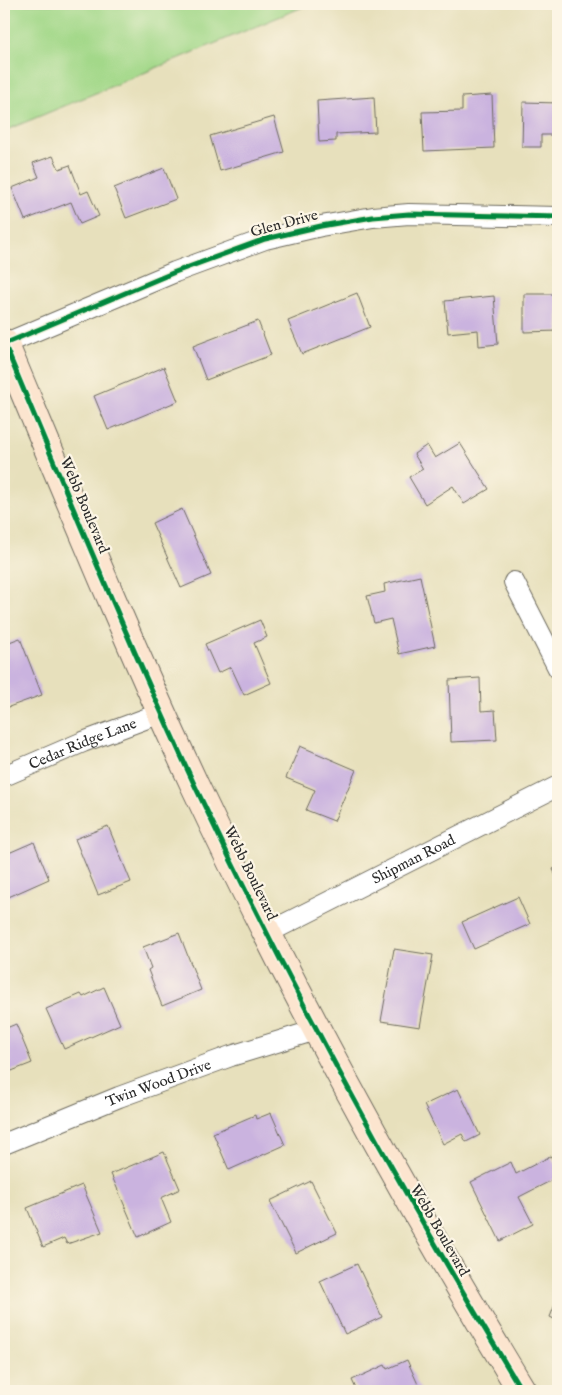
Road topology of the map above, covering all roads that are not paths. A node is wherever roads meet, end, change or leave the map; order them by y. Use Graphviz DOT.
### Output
graph roads {
  1 [pos="558,217"];
  2 [pos="4,343"];
  3 [pos="514,582"];
  4 [pos="558,668"];
  5 [pos="161,713"];
  6 [pos="4,776"];
  7 [pos="558,786"];
  8 [pos="267,933"];
  9 [pos="316,1030"];
  10 [pos="4,1144"];
  11 [pos="522,1391"];
  1 -- 2 [label="street, Glen Drive"];
  2 -- 5 [label="street, Webb Boulevard"];
  3 -- 4 [label="street"];
  5 -- 6 [label="street, Cedar Ridge Lane"];
  5 -- 8 [label="street, Webb Boulevard"];
  7 -- 8 [label="street, Shipman Road"];
  8 -- 9 [label="street, Webb Boulevard"];
  9 -- 10 [label="street, Twin Wood Drive"];
  9 -- 11 [label="street, Webb Boulevard"];
}
